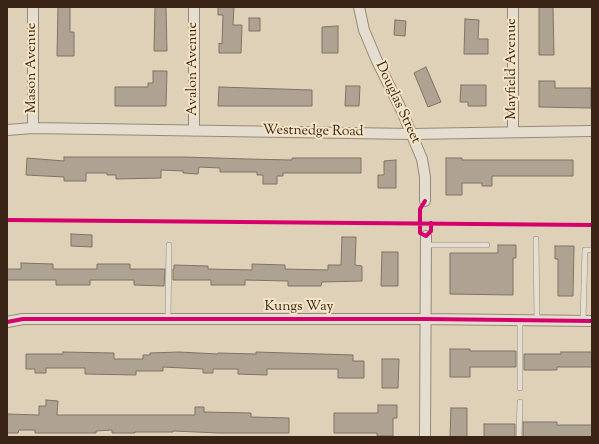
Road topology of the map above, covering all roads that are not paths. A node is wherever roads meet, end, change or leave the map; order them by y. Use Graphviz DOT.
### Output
graph roads {
  1 [pos="33,7"];
  2 [pos="194,7"];
  3 [pos="358,7"];
  4 [pos="513,7"];
  5 [pos="33,128"];
  6 [pos="7,130"];
  7 [pos="194,131"];
  8 [pos="513,132"];
  9 [pos="592,132"];
  10 [pos="412,134"];
  11 [pos="425,201"];
  12 [pos="536,239"];
  13 [pos="426,241"];
  14 [pos="487,245"];
  15 [pos="169,246"];
  16 [pos="592,250"];
  17 [pos="168,319"];
  18 [pos="426,319"];
  19 [pos="520,320"];
  20 [pos="537,320"];
  21 [pos="588,321"];
  22 [pos="7,322"];
  23 [pos="520,388"];
  24 [pos="520,402"];
  25 [pos="425,437"];
  26 [pos="520,437"];
  1 -- 5 [label="street, Mason Avenue"];
  2 -- 7 [label="street, Avalon Avenue"];
  3 -- 10 [label="street, Douglas Street"];
  4 -- 8 [label="street, Mayfield Avenue"];
  5 -- 6 [label="street, Westnedge Road"];
  5 -- 7 [label="street, Westnedge Road"];
  7 -- 10 [label="street, Westnedge Road"];
  8 -- 9 [label="street, Westnedge Road"];
  8 -- 10 [label="street, Westnedge Road"];
  10 -- 11 [label="street, Douglas Street"];
  12 -- 20 [label="lane"];
  13 -- 14 [label="lane"];
  13 -- 18 [label="street"];
  15 -- 17 [label="lane"];
  16 -- 21 [label="lane"];
  17 -- 18 [label="street, Kungs Way"];
  17 -- 22 [label="street, Kungs Way"];
  18 -- 19 [label="street, Kungs Way"];
  18 -- 25 [label="street"];
  19 -- 20 [label="street, Kungs Way"];
  19 -- 23 [label="lane"];
  20 -- 21 [label="street, Kungs Way"];
  24 -- 26 [label="lane"];
}
